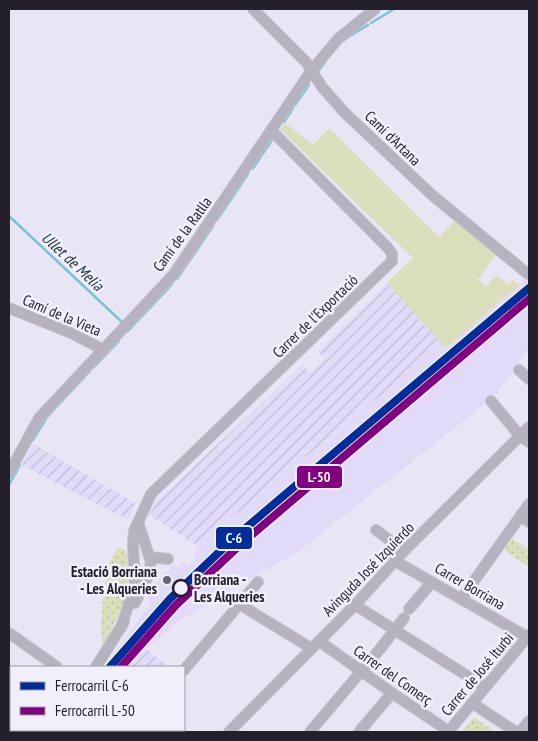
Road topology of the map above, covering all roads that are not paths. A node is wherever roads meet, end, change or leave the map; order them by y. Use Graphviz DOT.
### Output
graph roads {
  1 [pos="253,9"];
  2 [pos="375,9"];
  3 [pos="311,71"];
  4 [pos="272,131"];
  5 [pos="528,274"];
  6 [pos="9,308"];
  7 [pos="104,350"];
  8 [pos="519,370"];
  9 [pos="529,379"];
  10 [pos="491,401"];
  11 [pos="529,427"];
  12 [pos="520,436"];
  13 [pos="529,442"];
  14 [pos="9,473"];
  15 [pos="529,504"];
  16 [pos="525,519"];
  17 [pos="138,526"];
  18 [pos="376,530"];
  19 [pos="133,551"];
  20 [pos="404,551"];
  21 [pos="150,554"];
  22 [pos="168,559"];
  23 [pos="395,560"];
  24 [pos="135,574"];
  25 [pos="148,576"];
  26 [pos="258,582"];
  27 [pos="432,582"];
  28 [pos="461,600"];
  29 [pos="240,604"];
  30 [pos="355,605"];
  31 [pos="121,628"];
  32 [pos="394,630"];
  33 [pos="9,633"];
  34 [pos="529,636"];
  35 [pos="319,641"];
  36 [pos="311,648"];
  37 [pos="56,666"];
  38 [pos="97,666"];
  39 [pos="185,669"];
  40 [pos="361,671"];
  41 [pos="485,687"];
  42 [pos="392,693"];
  43 [pos="472,703"];
  44 [pos="529,721"];
  45 [pos="229,732"];
  46 [pos="310,732"];
  47 [pos="359,732"];
  48 [pos="449,732"];
  49 [pos="516,732"];
  50 [pos="520,732"];
  1 -- 3 [label="street, Camí d'Artana"];
  2 -- 3 [label="street, Camí de la Ratlla"];
  3 -- 4 [label="street, Camí de la Ratlla"];
  3 -- 5 [label="street, Camí d'Artana"];
  4 -- 7 [label="street, Camí de la Ratlla"];
  4 -- 17 [label="street, Carrer de l'Exportació"];
  6 -- 7 [label="street, Camí de la Vieta"];
  7 -- 14 [label="street, Camí de la Ratlla"];
  8 -- 9 [label="street"];
  10 -- 12 [label="street"];
  11 -- 12 [label="street, Avinguda José Izquierdo"];
  12 -- 13 [label="street"];
  12 -- 20 [label="street, Avinguda José Izquierdo"];
  15 -- 16 [label="street"];
  16 -- 28 [label="street"];
  17 -- 19 [label="street"];
  17 -- 21 [label="street"];
  18 -- 20 [label="street"];
  19 -- 21 [label="street"];
  19 -- 24 [label="street"];
  20 -- 23 [label="street, Avinguda José Izquierdo"];
  21 -- 22 [label="street"];
  21 -- 25 [label="street"];
  23 -- 27 [label="street, Carrer Borriana"];
  23 -- 30 [label="street, Avinguda José Izquierdo"];
  24 -- 25 [label="street"];
  24 -- 31 [label="street"];
  25 -- 31 [label="street"];
  26 -- 29 [label="street"];
  27 -- 28 [label="street, Carrer Borriana"];
  27 -- 32 [label="street"];
  28 -- 34 [label="street, Carrer Borriana"];
  29 -- 36 [label="street"];
  29 -- 39 [label="street"];
  30 -- 32 [label="street"];
  30 -- 35 [label="street, Avinguda José Izquierdo"];
  31 -- 38 [label="street"];
  32 -- 40 [label="street"];
  32 -- 41 [label="street"];
  33 -- 37 [label="street"];
  34 -- 41 [label="street, Carrer de José Iturbi"];
  35 -- 36 [label="street, Avinguda José Izquierdo"];
  35 -- 40 [label="street, Carrer del Comerç"];
  36 -- 45 [label="street, Avinguda José Izquierdo"];
  40 -- 42 [label="street, Carrer del Comerç"];
  40 -- 46 [label="street"];
  41 -- 43 [label="street, Carrer de José Iturbi"];
  42 -- 47 [label="street"];
  42 -- 48 [label="street, Carrer del Comerç"];
  43 -- 48 [label="street, Carrer de José Iturbi"];
  43 -- 49 [label="street"];
  44 -- 50 [label="street"];
}
